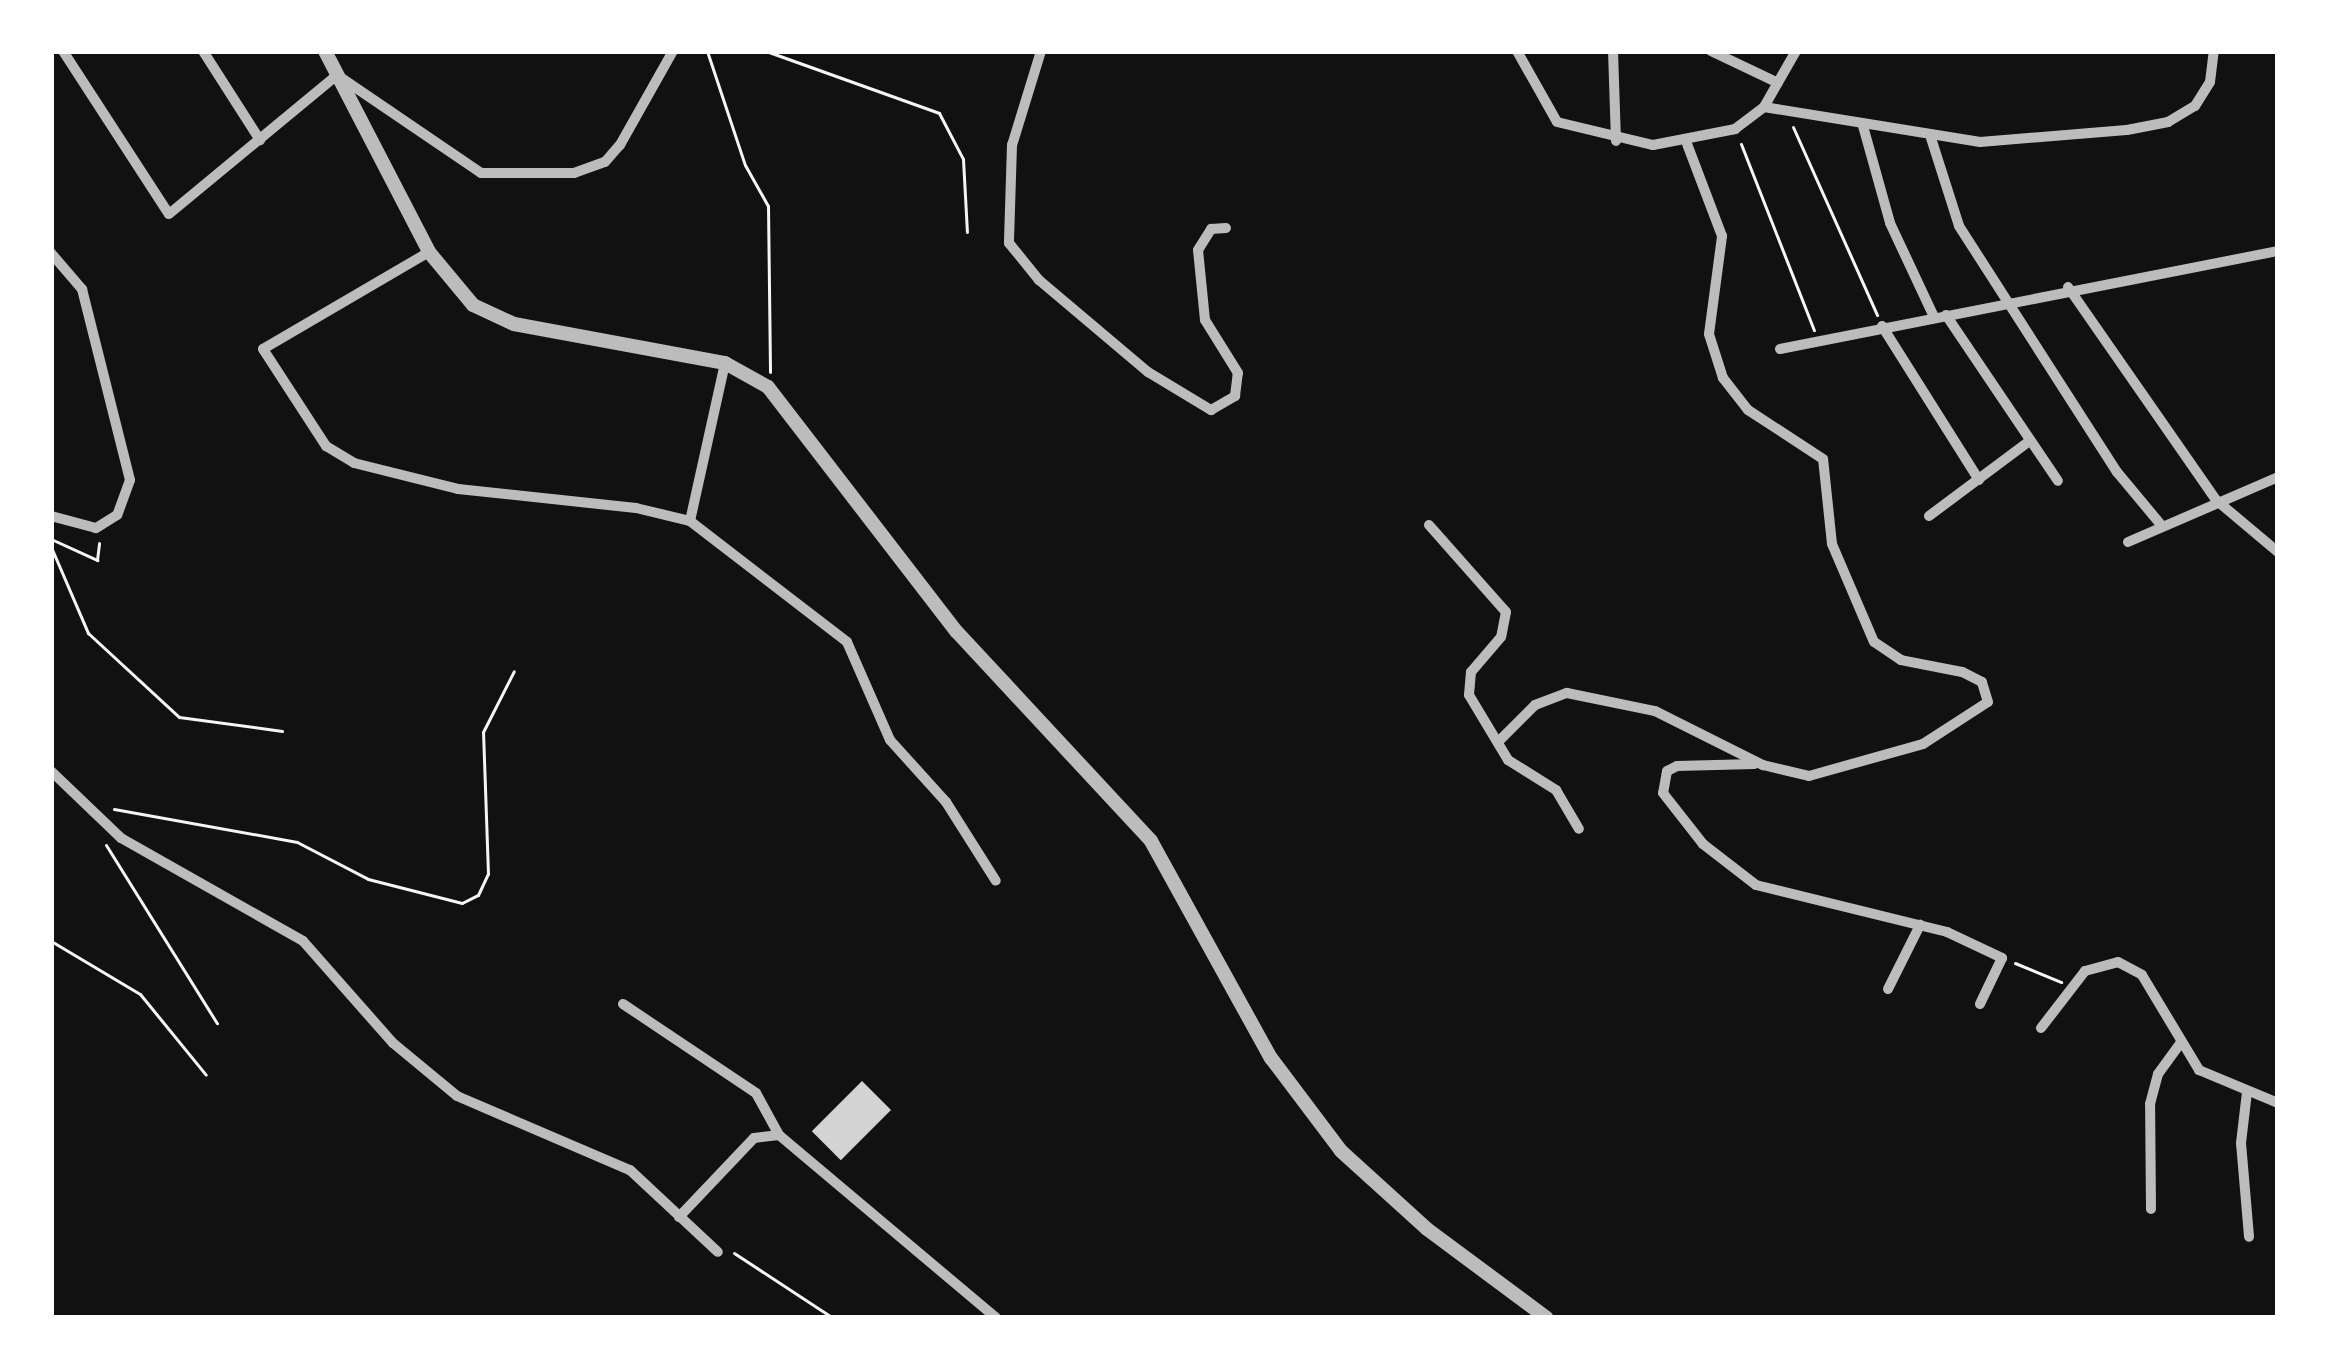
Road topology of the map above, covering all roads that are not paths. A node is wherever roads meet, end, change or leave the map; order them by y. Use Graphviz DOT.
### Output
graph roads {
  1 [pos="63,51"];
  2 [pos="203,51"];
  3 [pos="325,51"];
  4 [pos="674,51"];
  5 [pos="1041,51"];
  6 [pos="1516,51"];
  7 [pos="1613,51"];
  8 [pos="1711,51"];
  9 [pos="1796,51"];
  10 [pos="2214,51"];
  11 [pos="337,75"];
  12 [pos="1778,83"];
  13 [pos="1764,107"];
  14 [pos="1863,126"];
  15 [pos="1931,138"];
  16 [pos="260,140"];
  17 [pos="1616,141"];
  18 [pos="1687,144"];
  19 [pos="1226,228"];
  20 [pos="2278,251"];
  21 [pos="429,252"];
  22 [pos="51,253"];
  23 [pos="2068,287"];
  24 [pos="2005,303"];
  25 [pos="1940,316"];
  26 [pos="1882,326"];
  27 [pos="1780,349"];
  28 [pos="725,364"];
  29 [pos="2027,443"];
  30 [pos="2278,477"];
  31 [pos="1979,480"];
  32 [pos="2058,481"];
  33 [pos="2216,500"];
  34 [pos="51,516"];
  35 [pos="1929,516"];
  36 [pos="690,521"];
  37 [pos="1430,525"];
  38 [pos="2162,526"];
  39 [pos="2128,542"];
  40 [pos="2278,552"];
  41 [pos="1498,742"];
  42 [pos="1763,765"];
  43 [pos="51,772"];
  44 [pos="1579,829"];
  45 [pos="995,881"];
  46 [pos="1920,925"];
  47 [pos="1888,988"];
  48 [pos="623,1004"];
  49 [pos="1980,1004"];
  50 [pos="2041,1028"];
  51 [pos="2181,1042"];
  52 [pos="2247,1092"];
  53 [pos="2278,1103"];
  54 [pos="779,1135"];
  55 [pos="2151,1209"];
  56 [pos="679,1217"];
  57 [pos="2249,1237"];
  58 [pos="718,1252"];
  59 [pos="996,1318"];
  60 [pos="1547,1318"];
  1 -- 16 [label="street"];
  2 -- 16 [label="street"];
  3 -- 11 [label="street"];
  4 -- 11 [label="street"];
  5 -- 19 [label="street"];
  6 -- 17 [label="street"];
  7 -- 17 [label="street"];
  8 -- 12 [label="street"];
  9 -- 12 [label="street"];
  10 -- 15 [label="street"];
  11 -- 16 [label="street"];
  11 -- 21 [label="street"];
  12 -- 13 [label="street"];
  13 -- 14 [label="street"];
  13 -- 18 [label="street"];
  14 -- 15 [label="street"];
  14 -- 25 [label="street"];
  15 -- 24 [label="street"];
  17 -- 18 [label="street"];
  18 -- 42 [label="street"];
  20 -- 23 [label="street"];
  21 -- 28 [label="street"];
  21 -- 36 [label="street"];
  22 -- 34 [label="street"];
  23 -- 24 [label="street"];
  23 -- 33 [label="street"];
  24 -- 25 [label="street"];
  24 -- 38 [label="street"];
  25 -- 26 [label="street"];
  25 -- 29 [label="street"];
  26 -- 27 [label="street"];
  26 -- 31 [label="street"];
  28 -- 36 [label="street"];
  28 -- 60 [label="street"];
  29 -- 31 [label="street"];
  29 -- 32 [label="street"];
  30 -- 33 [label="street"];
  31 -- 35 [label="street"];
  33 -- 38 [label="street"];
  33 -- 40 [label="street"];
  36 -- 45 [label="street"];
  37 -- 41 [label="street"];
  38 -- 39 [label="street"];
  41 -- 42 [label="street"];
  41 -- 44 [label="street"];
  42 -- 46 [label="street"];
  43 -- 56 [label="street"];
  46 -- 47 [label="street"];
  46 -- 49 [label="street"];
  48 -- 54 [label="street"];
  50 -- 51 [label="street"];
  51 -- 52 [label="street"];
  51 -- 55 [label="street"];
  52 -- 53 [label="street"];
  52 -- 57 [label="street"];
  54 -- 56 [label="street"];
  54 -- 59 [label="street"];
  56 -- 58 [label="street"];
}
